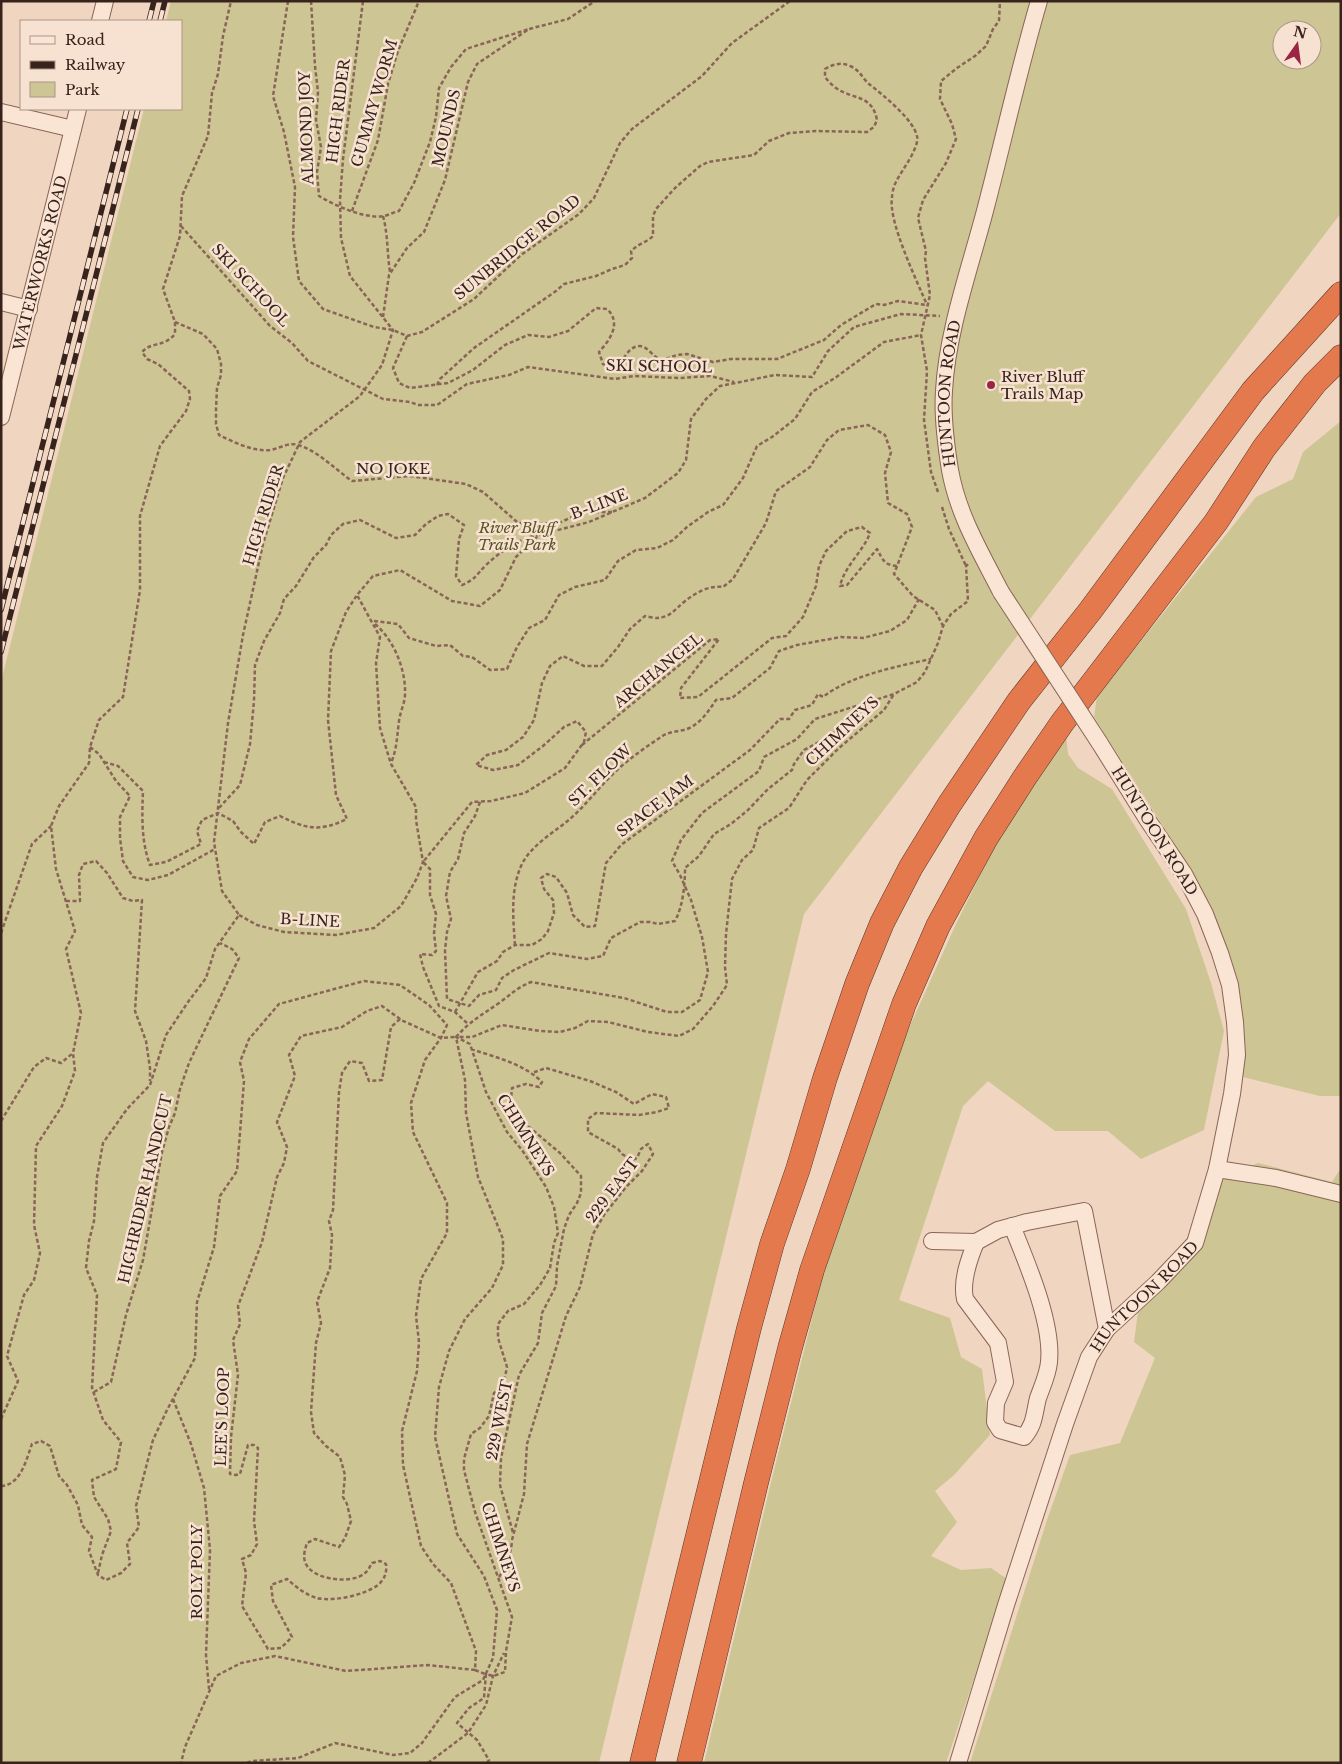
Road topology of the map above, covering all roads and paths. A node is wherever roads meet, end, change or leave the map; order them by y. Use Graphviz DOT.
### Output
graph roads {
  1 [pos="105,1"];
  2 [pos="231,1"];
  3 [pos="288,1"];
  4 [pos="311,1"];
  5 [pos="363,1"];
  6 [pos="419,1"];
  7 [pos="595,1"];
  8 [pos="790,1"];
  9 [pos="1000,1"];
  10 [pos="1039,1"];
  11 [pos="100,20"];
  12 [pos="529,30"];
  13 [pos="78,110"];
  14 [pos="1,112"];
  15 [pos="72,129"];
  16 [pos="340,208"];
  17 [pos="352,211"];
  18 [pos="383,216"];
  19 [pos="181,225"];
  20 [pos="390,273"];
  21 [pos="1341,294"];
  22 [pos="1,302"];
  23 [pos="928,305"];
  24 [pos="29,309"];
  25 [pos="383,317"];
  26 [pos="175,322"];
  27 [pos="393,330"];
  28 [pos="921,335"];
  29 [pos="407,336"];
  30 [pos="1341,357"];
  31 [pos="735,383"];
  32 [pos="437,385"];
  33 [pos="365,389"];
  34 [pos="1,417"];
  35 [pos="299,445"];
  36 [pos="613,512"];
  37 [pos="540,535"];
  38 [pos="981,553"];
  39 [pos="898,566"];
  40 [pos="357,595"];
  41 [pos="919,600"];
  42 [pos="372,621"];
  43 [pos="943,626"];
  44 [pos="931,659"];
  45 [pos="894,694"];
  46 [pos="879,698"];
  47 [pos="90,747"];
  48 [pos="579,748"];
  49 [pos="104,762"];
  50 [pos="391,764"];
  51 [pos="480,802"];
  52 [pos="218,809"];
  53 [pos="218,813"];
  54 [pos="51,826"];
  55 [pos="215,849"];
  56 [pos="423,862"];
  57 [pos="685,884"];
  58 [pos="66,901"];
  59 [pos="239,915"];
  60 [pos="1,933"];
  61 [pos="220,943"];
  62 [pos="515,944"];
  63 [pos="459,1003"];
  64 [pos="454,1012"];
  65 [pos="400,1019"];
  66 [pos="467,1024"];
  67 [pos="456,1037"];
  68 [pos="441,1038"];
  69 [pos="471,1050"];
  70 [pos="73,1053"];
  71 [pos="532,1073"];
  72 [pos="150,1085"];
  73 [pos="1,1121"];
  74 [pos="1217,1169"];
  75 [pos="1341,1194"];
  76 [pos="1012,1226"];
  77 [pos="932,1241"];
  78 [pos="976,1242"];
  79 [pos="1107,1329"];
  80 [pos="94,1392"];
  81 [pos="173,1399"];
  82 [pos="1,1419"];
  83 [pos="1,1486"];
  84 [pos="512,1540"];
  85 [pos="98,1575"];
  86 [pos="498,1577"];
  87 [pos="274,1649"];
  88 [pos="506,1651"];
  89 [pos="276,1656"];
  90 [pos="475,1670"];
  91 [pos="486,1674"];
  92 [pos="493,1676"];
  93 [pos="209,1690"];
  94 [pos="468,1733"];
  95 [pos="181,1763"];
  96 [pos="247,1763"];
  97 [pos="428,1763"];
  98 [pos="487,1763"];
  99 [pos="642,1763"];
  100 [pos="689,1763"];
  101 [pos="958,1763"];
  1 -- 11 [label="street"];
  2 -- 19 [label="path"];
  3 -- 27 [label="path"];
  4 -- 16 [label="path, ALMOND JOY"];
  5 -- 16 [label="path, HIGH RIDER"];
  6 -- 17 [label="path, GUMMY WORM"];
  7 -- 12 [label="path, MOUNDS"];
  8 -- 29 [label="path, SUNBRIDGE ROAD"];
  9 -- 23 [label="path"];
  10 -- 38 [label="street, HUNTOON ROAD"];
  12 -- 18 [label="path"];
  12 -- 20 [label="path, MOUNDS"];
  13 -- 15 [label="street, WATERWORKS ROAD"];
  14 -- 15 [label="street"];
  15 -- 24 [label="street, WATERWORKS ROAD"];
  16 -- 17 [label="path, ALMOND JOY"];
  16 -- 25 [label="path, HIGH RIDER"];
  17 -- 18 [label="path, ALMOND JOY"];
  18 -- 20 [label="path"];
  19 -- 26 [label="path"];
  19 -- 33 [label="path, SKI SCHOOL"];
  20 -- 25 [label="path, MOUNDS"];
  21 -- 99 [label="highway"];
  22 -- 24 [label="street"];
  23 -- 31 [label="path, B-LINE"];
  23 -- 32 [label="path"];
  23 -- 32 [label="path"];
  24 -- 34 [label="street, WATERWORKS ROAD"];
  25 -- 27 [label="path, HIGH RIDER"];
  26 -- 35 [label="path"];
  26 -- 47 [label="path"];
  27 -- 29 [label="path"];
  27 -- 33 [label="path, HIGH RIDER"];
  28 -- 42 [label="path"];
  29 -- 32 [label="path"];
  30 -- 100 [label="highway"];
  31 -- 33 [label="path, SKI SCHOOL"];
  31 -- 36 [label="path, B-LINE"];
  33 -- 35 [label="path, HIGH RIDER"];
  35 -- 36 [label="path, NO JOKE"];
  35 -- 52 [label="path, HIGH RIDER"];
  36 -- 37 [label="path, B-LINE"];
  37 -- 40 [label="path, B-LINE"];
  37 -- 52 [label="path"];
  38 -- 43 [label="path"];
  38 -- 74 [label="street, HUNTOON ROAD, bridge"];
  39 -- 41 [label="path"];
  39 -- 48 [label="path, ARCHANGEL"];
  39 -- 48 [label="path"];
  40 -- 42 [label="path"];
  40 -- 53 [label="path, B-LINE"];
  41 -- 43 [label="path"];
  41 -- 62 [label="path, ST. FLOW"];
  42 -- 50 [label="path"];
  42 -- 50 [label="path"];
  43 -- 44 [label="path"];
  44 -- 45 [label="path"];
  44 -- 62 [label="path, SPACE JAM"];
  45 -- 46 [label="path"];
  45 -- 67 [label="path, CHIMNEYS"];
  46 -- 57 [label="path"];
  46 -- 57 [label="path"];
  47 -- 49 [label="path"];
  47 -- 54 [label="path"];
  48 -- 51 [label="path"];
  49 -- 53 [label="path"];
  49 -- 55 [label="path"];
  50 -- 56 [label="path"];
  51 -- 56 [label="path, B-LINE"];
  51 -- 63 [label="path"];
  52 -- 53 [label="path, HIGH RIDER"];
  53 -- 55 [label="path, HIGH RIDER"];
  54 -- 58 [label="path"];
  54 -- 60 [label="path"];
  55 -- 59 [label="path, HIGH RIDER"];
  56 -- 59 [label="path, B-LINE"];
  56 -- 64 [label="path"];
  57 -- 63 [label="path"];
  57 -- 66 [label="path"];
  58 -- 70 [label="path"];
  58 -- 72 [label="path"];
  59 -- 61 [label="path"];
  61 -- 72 [label="path"];
  61 -- 80 [label="path, HIGHRIDER HANDCUT"];
  62 -- 63 [label="path"];
  63 -- 64 [label="path"];
  64 -- 66 [label="path"];
  65 -- 68 [label="path, LEE'S LOOP"];
  65 -- 87 [label="path, LEE'S LOOP"];
  65 -- 87 [label="path"];
  66 -- 67 [label="path"];
  67 -- 68 [label="path, LEE'S LOOP"];
  67 -- 69 [label="path, CHIMNEYS"];
  67 -- 91 [label="path"];
  68 -- 81 [label="path"];
  68 -- 90 [label="path"];
  69 -- 71 [label="path"];
  69 -- 86 [label="path, CHIMNEYS"];
  70 -- 73 [label="path"];
  70 -- 82 [label="path"];
  71 -- 84 [label="path, 229 WEST"];
  71 -- 84 [label="path, 229 EAST"];
  72 -- 80 [label="path"];
  74 -- 75 [label="street"];
  74 -- 79 [label="street, HUNTOON ROAD"];
  76 -- 78 [label="street"];
  76 -- 78 [label="street"];
  76 -- 79 [label="street"];
  77 -- 78 [label="street"];
  79 -- 101 [label="street, HUNTOON ROAD"];
  80 -- 85 [label="path"];
  81 -- 85 [label="path"];
  81 -- 93 [label="path, ROLY POLY"];
  83 -- 85 [label="path"];
  84 -- 86 [label="path, 229 WEST"];
  86 -- 88 [label="path, CHIMNEYS"];
  87 -- 89 [label="path"];
  88 -- 92 [label="path"];
  88 -- 92 [label="path, CHIMNEYS"];
  89 -- 90 [label="path"];
  89 -- 93 [label="path"];
  90 -- 91 [label="path"];
  91 -- 92 [label="path"];
  91 -- 94 [label="path"];
  91 -- 96 [label="path"];
  92 -- 94 [label="path"];
  93 -- 95 [label="path"];
  94 -- 97 [label="path"];
  94 -- 98 [label="path"];
}
